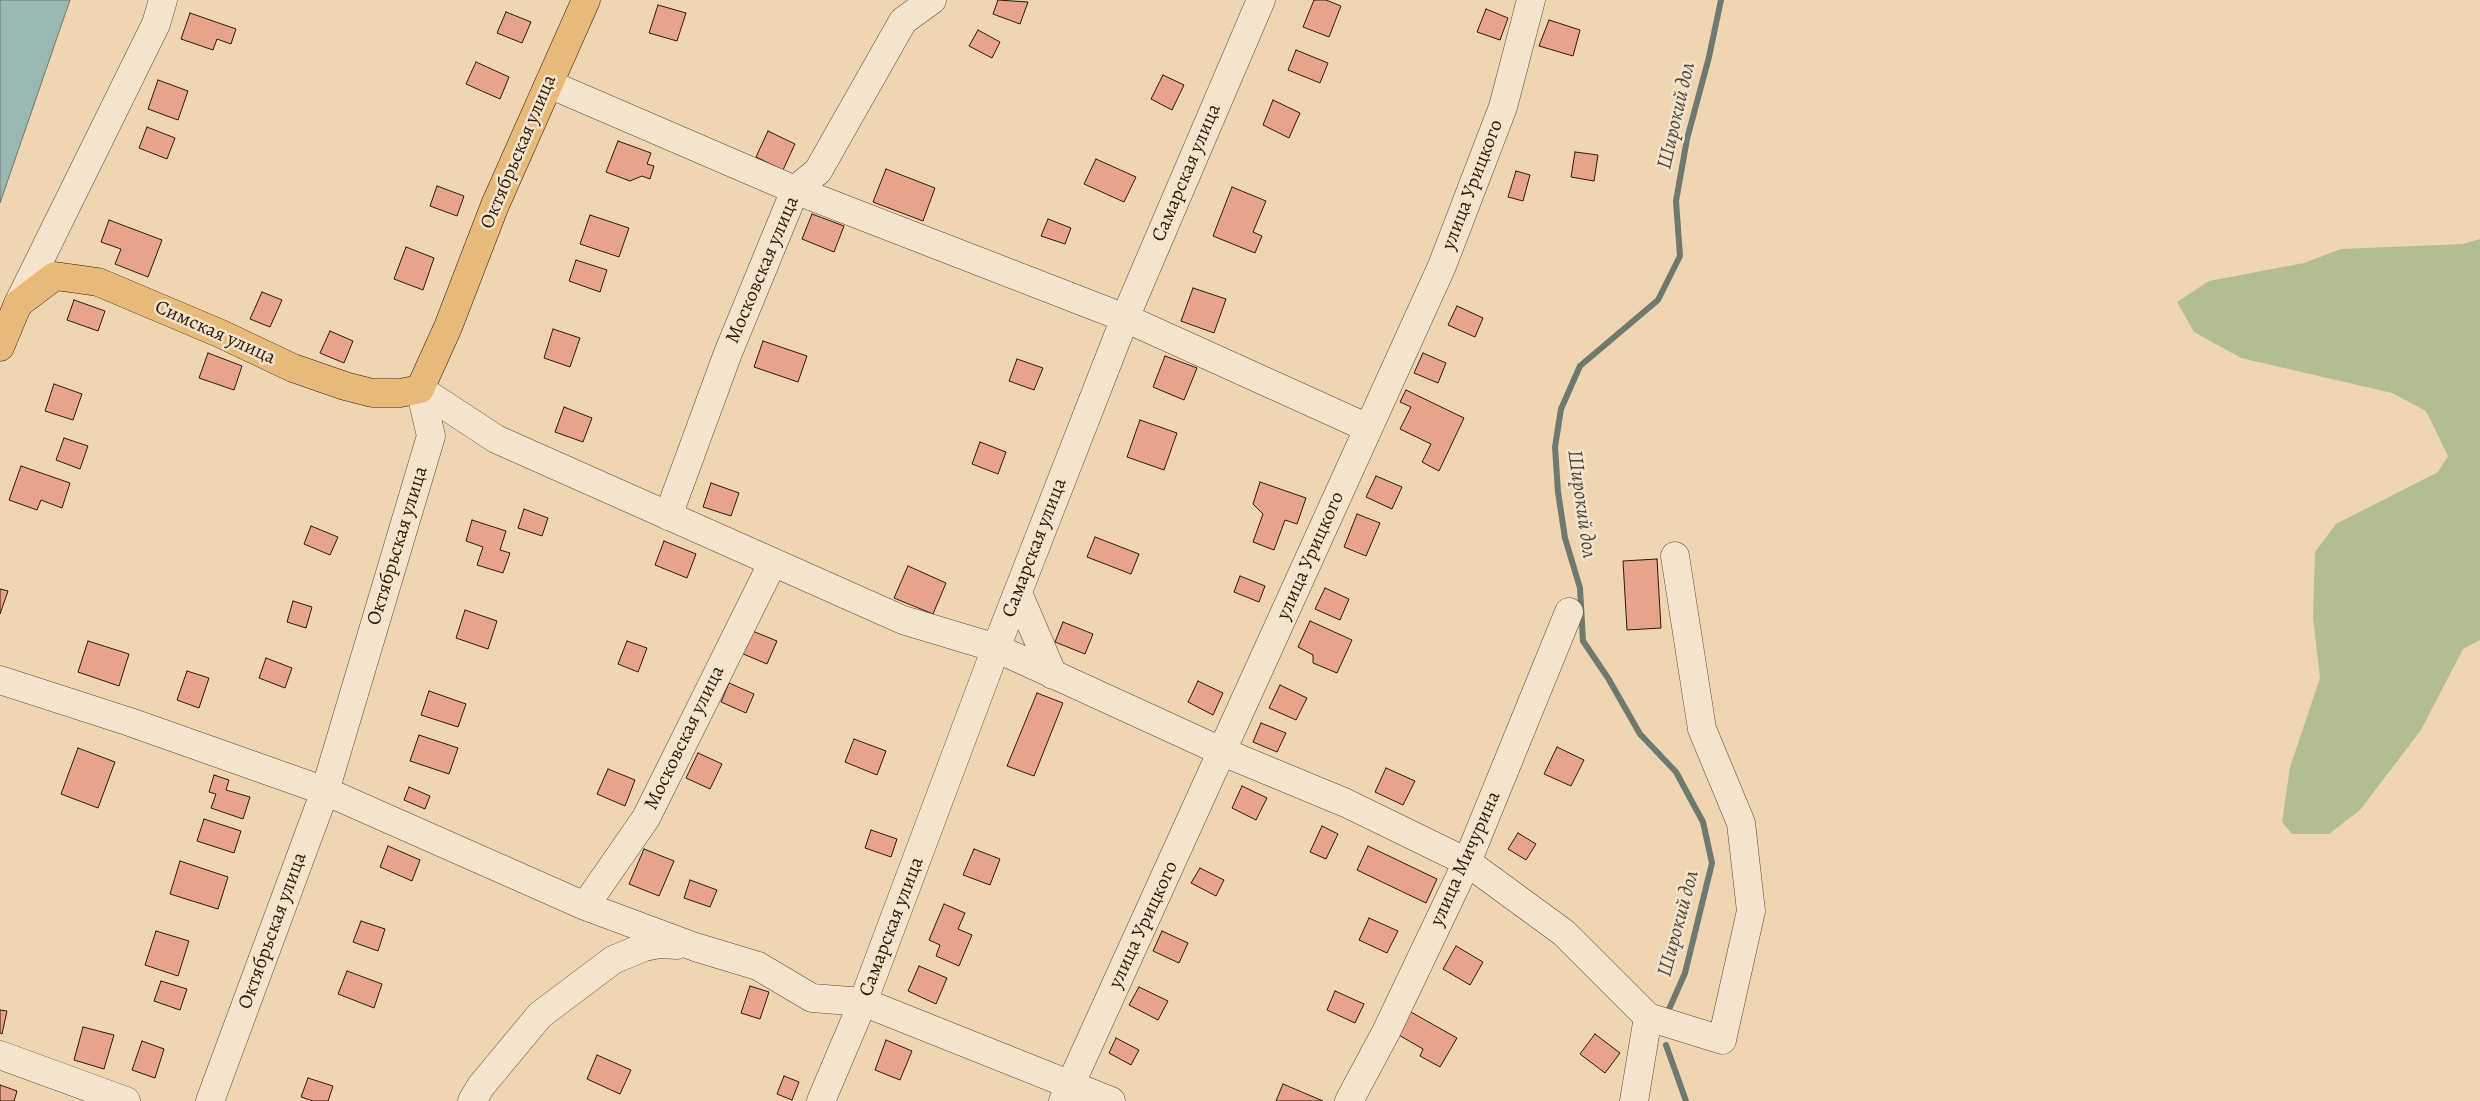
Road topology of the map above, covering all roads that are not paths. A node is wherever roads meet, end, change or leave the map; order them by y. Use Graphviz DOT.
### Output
graph roads {
  1 [pos="163,0"];
  2 [pos="586,0"];
  3 [pos="932,0"];
  4 [pos="1261,0"];
  5 [pos="1532,0"];
  6 [pos="549,84"];
  7 [pos="795,190"];
  8 [pos="18,304"];
  9 [pos="1126,318"];
  10 [pos="0,347"];
  11 [pos="420,389"];
  12 [pos="1368,428"];
  13 [pos="668,516"];
  14 [pos="1675,556"];
  15 [pos="773,562"];
  16 [pos="1018,593"];
  17 [pos="1570,612"];
  18 [pos="996,648"];
  19 [pos="1053,675"];
  20 [pos="0,680"];
  21 [pos="1223,752"];
  22 [pos="325,791"];
  23 [pos="1466,862"];
  24 [pos="585,906"];
  25 [pos="695,947"];
  26 [pos="863,1002"];
  27 [pos="1648,1017"];
  28 [pos="0,1055"];
  29 [pos="1067,1092"];
  30 [pos="215,1099"];
  31 [pos="126,1101"];
  32 [pos="472,1101"];
  33 [pos="821,1101"];
  34 [pos="1111,1101"];
  35 [pos="1349,1101"];
  36 [pos="1634,1101"];
  1 -- 8 [label="street"];
  2 -- 6 [label="main road, Октябрьская улица"];
  3 -- 7 [label="street, Московская улица"];
  4 -- 9 [label="street, Самарская улица"];
  5 -- 12 [label="street, улица Урицкого"];
  6 -- 7 [label="street"];
  6 -- 11 [label="main road, Октябрьская улица"];
  7 -- 9 [label="street"];
  7 -- 13 [label="street, Московская улица"];
  8 -- 10 [label="main road"];
  8 -- 11 [label="main road, Симская улица"];
  9 -- 12 [label="street"];
  9 -- 16 [label="street, Самарская улица"];
  11 -- 13 [label="street"];
  11 -- 22 [label="street, Октябрьская улица"];
  12 -- 21 [label="street, улица Урицкого"];
  13 -- 15 [label="street"];
  14 -- 27 [label="street"];
  15 -- 18 [label="street"];
  15 -- 24 [label="street, Московская улица"];
  16 -- 18 [label="street, Самарская улица"];
  16 -- 19 [label="street"];
  17 -- 23 [label="street, улица Мичурина"];
  18 -- 19 [label="street"];
  18 -- 26 [label="street, Самарская улица"];
  19 -- 21 [label="street"];
  20 -- 22 [label="street"];
  21 -- 23 [label="street"];
  21 -- 29 [label="street, улица Урицкого"];
  22 -- 24 [label="street"];
  22 -- 30 [label="street, Октябрьская улица"];
  23 -- 27 [label="street"];
  23 -- 35 [label="street, улица Мичурина"];
  24 -- 25 [label="street"];
  25 -- 26 [label="street"];
  25 -- 32 [label="street"];
  26 -- 29 [label="street"];
  26 -- 33 [label="street, Самарская улица"];
  27 -- 36 [label="street"];
  28 -- 31 [label="street"];
  29 -- 34 [label="street"];
}
